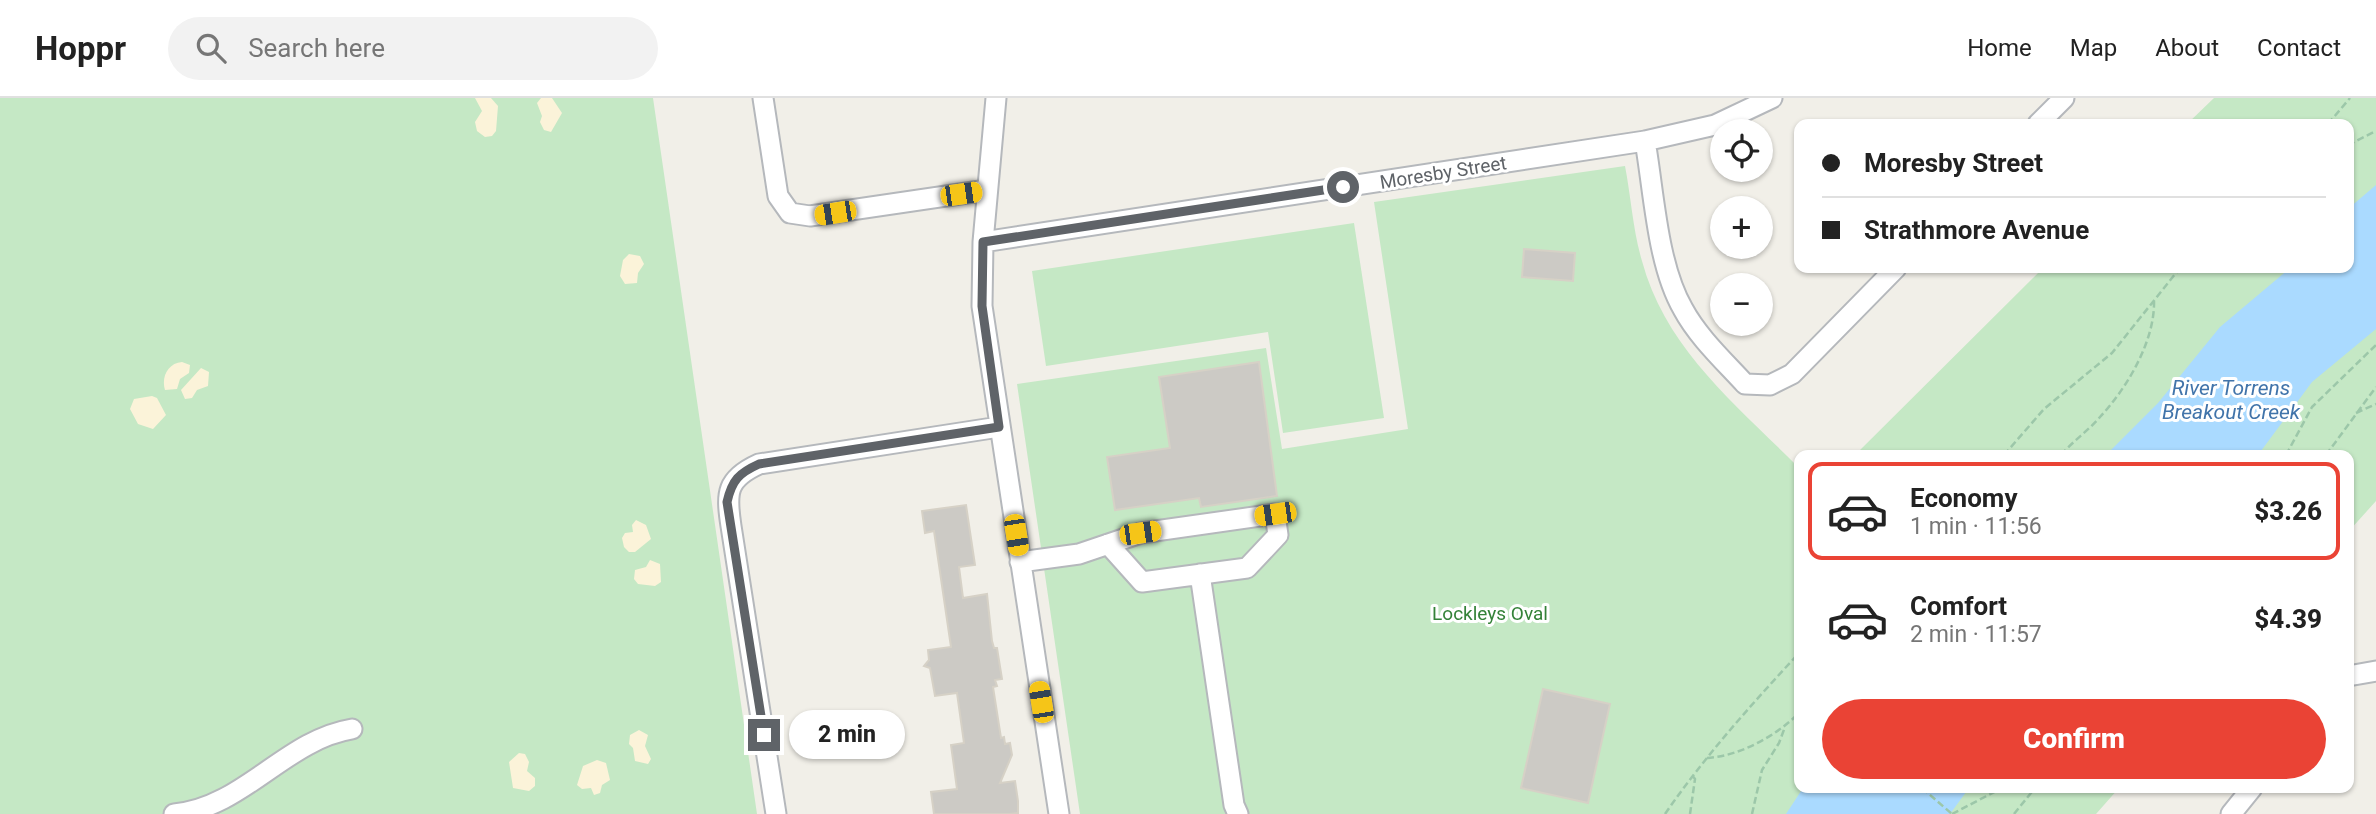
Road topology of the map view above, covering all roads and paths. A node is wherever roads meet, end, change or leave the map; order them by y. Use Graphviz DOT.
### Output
graph roads {
  1 [pos="763,98"];
  2 [pos="996,98"];
  3 [pos="1772,98"];
  4 [pos="2064,98"];
  5 [pos="2350,98"];
  6 [pos="2043,119"];
  7 [pos="2332,119"];
  8 [pos="2376,131"];
  9 [pos="1645,141"];
  10 [pos="2354,142"];
  11 [pos="987,190"];
  12 [pos="983,242"];
  13 [pos="1891,273"];
  14 [pos="2176,273"];
  15 [pos="2154,301"];
  16 [pos="2376,345"];
  17 [pos="2376,387"];
  18 [pos="2376,404"];
  19 [pos="2356,413"];
  20 [pos="999,427"];
  21 [pos="2008,450"];
  22 [pos="2067,450"];
  23 [pos="2289,450"];
  24 [pos="2330,450"];
  25 [pos="1108,544"];
  26 [pos="1020,562"];
  27 [pos="1200,574"];
  28 [pos="1794,659"];
  29 [pos="2376,671"];
  30 [pos="2354,675"];
  31 [pos="1794,718"];
  32 [pos="1785,727"];
  33 [pos="352,729"];
  34 [pos="1705,758"];
  35 [pos="1692,775"];
  36 [pos="1928,793"];
  37 [pos="1992,793"];
  38 [pos="2031,793"];
  39 [pos="2248,793"];
  40 [pos="174,814"];
  41 [pos="776,814"];
  42 [pos="1059,814"];
  43 [pos="1238,814"];
  44 [pos="1665,814"];
  45 [pos="1690,814"];
  46 [pos="1752,814"];
  47 [pos="1952,814"];
  48 [pos="2014,814"];
  49 [pos="2231,814"];
  1 -- 11 [label="street"];
  2 -- 11 [label="street"];
  3 -- 9 [label="street, Moresby Street"];
  4 -- 6 [label="street"];
  5 -- 7 [label="path"];
  8 -- 10 [label="path"];
  9 -- 12 [label="street, Moresby Street"];
  9 -- 13 [label="street"];
  11 -- 12 [label="street"];
  12 -- 20 [label="street"];
  14 -- 15 [label="path"];
  15 -- 21 [label="path"];
  15 -- 22 [label="path"];
  16 -- 23 [label="path"];
  17 -- 19 [label="path"];
  18 -- 19 [label="path"];
  19 -- 24 [label="path"];
  20 -- 26 [label="street"];
  20 -- 41 [label="street"];
  25 -- 26 [label="street"];
  25 -- 27 [label="street"];
  25 -- 27 [label="street"];
  26 -- 42 [label="street"];
  27 -- 43 [label="street"];
  28 -- 34 [label="path"];
  29 -- 30 [label="street"];
  31 -- 32 [label="path"];
  32 -- 34 [label="path"];
  32 -- 46 [label="path"];
  33 -- 40 [label="street"];
  34 -- 35 [label="path"];
  35 -- 44 [label="path"];
  35 -- 45 [label="path"];
  36 -- 47 [label="path"];
  37 -- 47 [label="path"];
  38 -- 48 [label="path"];
  39 -- 49 [label="street"];
}
